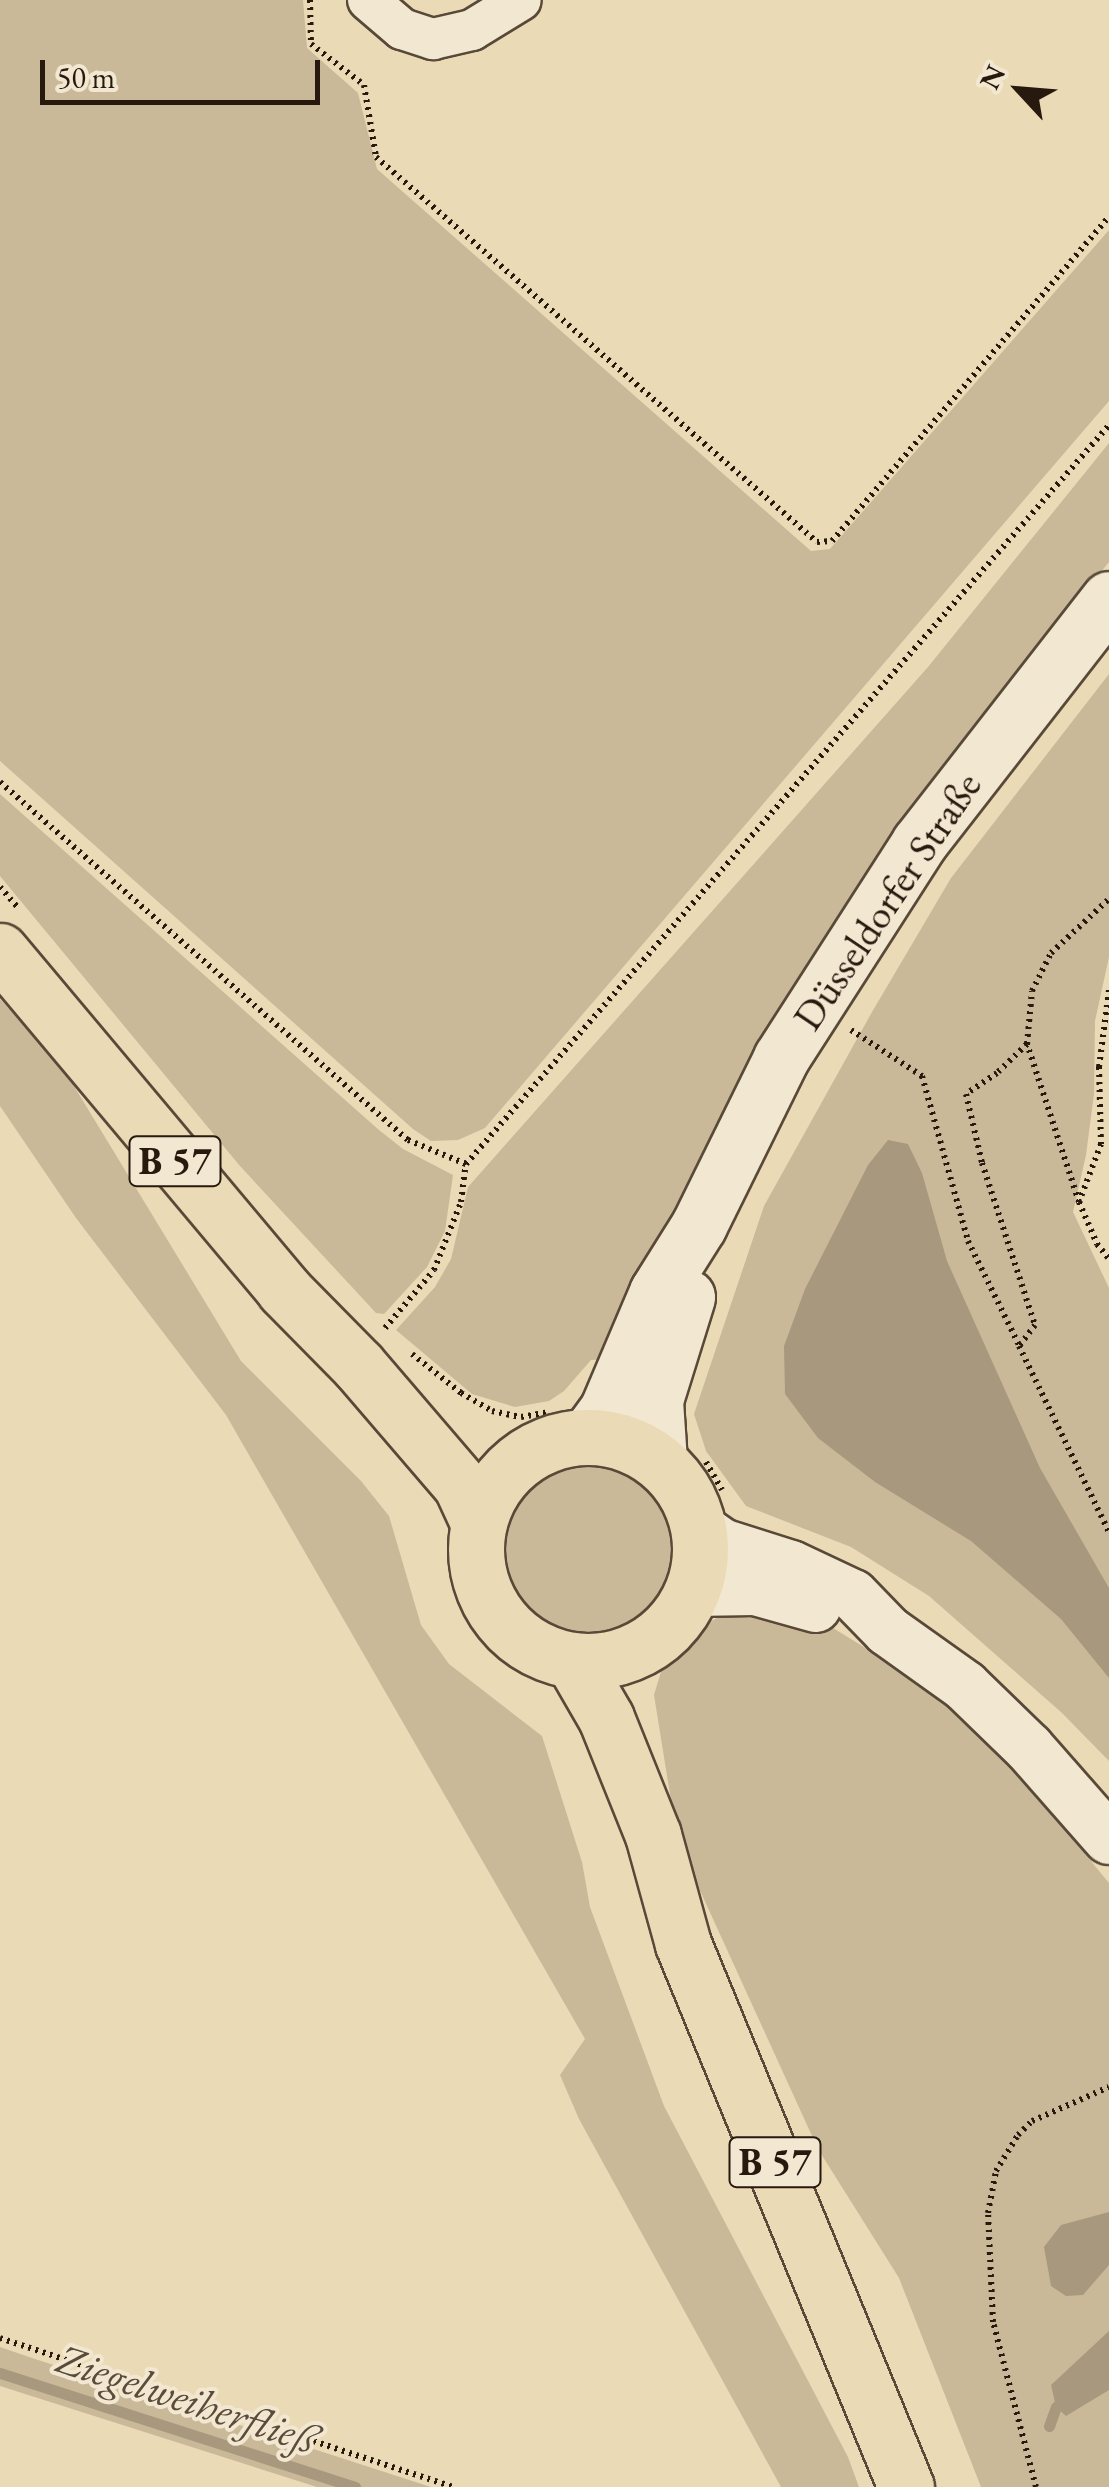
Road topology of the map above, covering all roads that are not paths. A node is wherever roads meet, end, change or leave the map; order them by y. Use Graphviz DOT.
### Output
graph roads {
  1 [pos="368,0"];
  2 [pos="521,0"];
  3 [pos="1109,599"];
  4 [pos="0,951"];
  5 [pos="699,1225"];
  6 [pos="371,1346"];
  7 [pos="588,1436"];
  8 [pos="679,1454"];
  9 [pos="521,1458"];
  10 [pos="714,1512"];
  11 [pos="478,1522"];
  12 [pos="693,1591"];
  13 [pos="888,1631"];
  14 [pos="646,1646"];
  15 [pos="573,1661"];
  16 [pos="652,1835"];
  17 [pos="1109,1840"];
  18 [pos="906,2487"];
  1 -- 2 [label="street"];
  3 -- 5 [label="main road, Düsseldorfer Straße"];
  4 -- 6 [label="main road, B 57"];
  5 -- 7 [label="main road, Düsseldorfer Straße"];
  5 -- 8 [label="main road, Düsseldorfer Straße"];
  6 -- 9 [label="main road, B 57"];
  6 -- 11 [label="main road, B 57"];
  7 -- 8 [label="main road"];
  7 -- 9 [label="main road"];
  8 -- 10 [label="main road"];
  9 -- 11 [label="main road"];
  10 -- 12 [label="main road"];
  10 -- 13 [label="street"];
  11 -- 15 [label="main road"];
  12 -- 13 [label="street"];
  12 -- 14 [label="main road"];
  13 -- 17 [label="street"];
  14 -- 15 [label="main road"];
  14 -- 16 [label="main road, B 57"];
  15 -- 16 [label="main road, B 57"];
  16 -- 18 [label="main road, B 57"];
}
